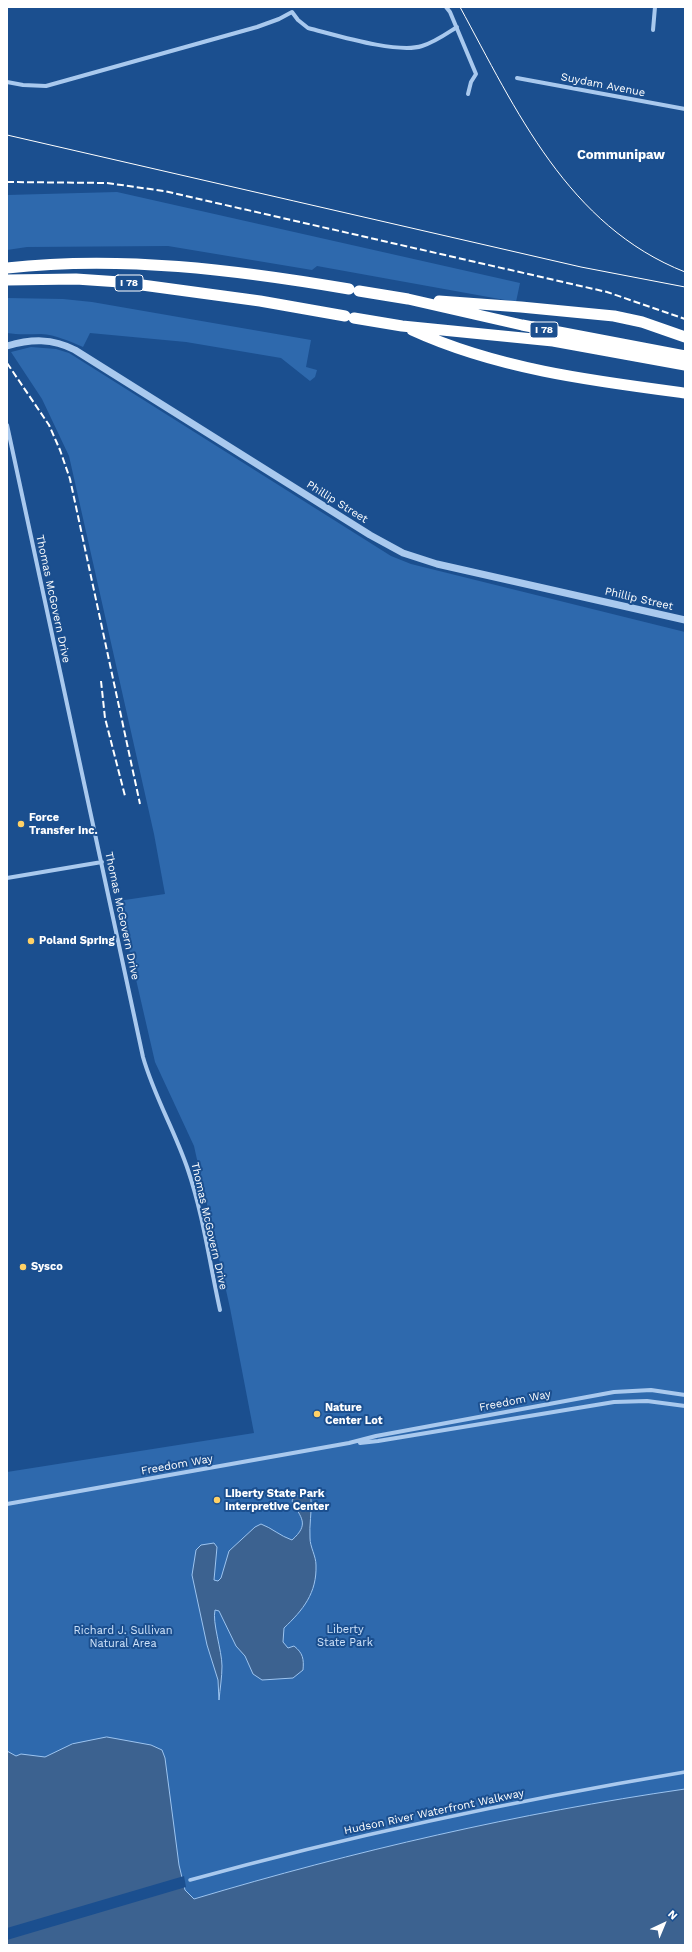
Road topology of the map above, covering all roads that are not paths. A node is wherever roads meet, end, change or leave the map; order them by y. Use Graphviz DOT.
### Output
graph roads {
  1 [pos="446,7"];
  2 [pos="655,7"];
  3 [pos="457,27"];
  4 [pos="653,30"];
  5 [pos="517,78"];
  6 [pos="7,82"];
  7 [pos="468,94"];
  8 [pos="685,109"];
  9 [pos="7,268"];
  10 [pos="7,281"];
  11 [pos="408,299"];
  12 [pos="402,326"];
  13 [pos="685,337"];
  14 [pos="7,346"];
  15 [pos="683,360"];
  16 [pos="685,393"];
  17 [pos="7,425"];
  18 [pos="685,620"];
  19 [pos="102,862"];
  20 [pos="7,878"];
  21 [pos="220,1310"];
  22 [pos="685,1395"];
  23 [pos="685,1406"];
  24 [pos="349,1444"];
  25 [pos="7,1504"];
  26 [pos="685,1772"];
  27 [pos="190,1880"];
  1 -- 3 [label="street"];
  2 -- 4 [label="street"];
  3 -- 6 [label="street"];
  3 -- 7 [label="street"];
  5 -- 8 [label="street, Suydam Avenue"];
  9 -- 11 [label="highway, I 78"];
  10 -- 12 [label="highway, I 78"];
  11 -- 13 [label="highway"];
  11 -- 15 [label="highway, I 78"];
  12 -- 15 [label="highway, I 78"];
  12 -- 16 [label="highway"];
  14 -- 18 [label="street, Phillip Street"];
  17 -- 19 [label="street, Thomas McGovern Drive"];
  19 -- 20 [label="street"];
  19 -- 21 [label="street, Thomas McGovern Drive"];
  22 -- 24 [label="street, Freedom Way"];
  23 -- 24 [label="street, Freedom Way"];
  24 -- 25 [label="street, Freedom Way"];
  26 -- 27 [label="street, Hudson River Waterfront Walkway"];
}
